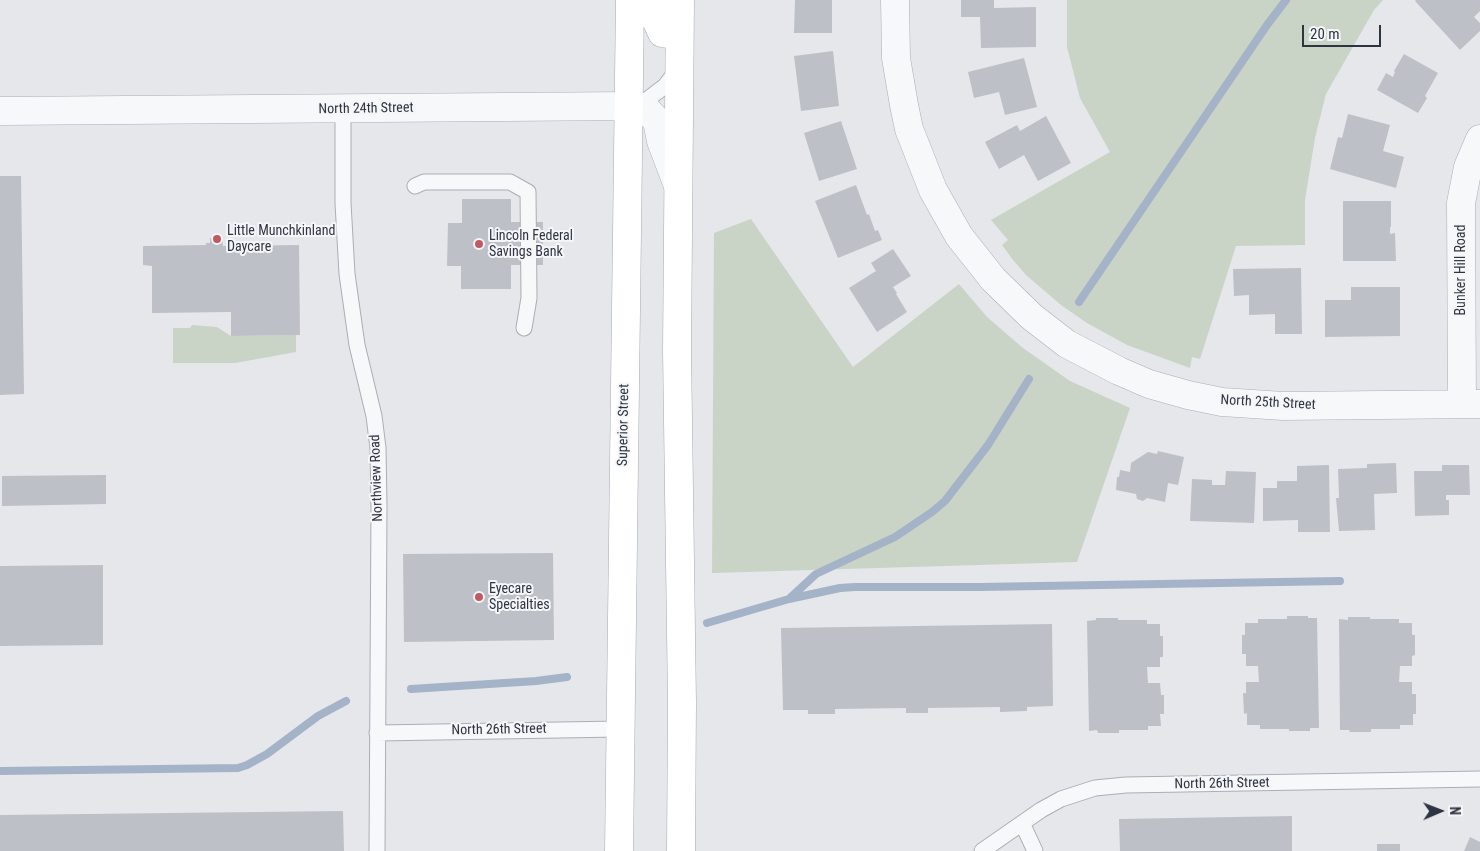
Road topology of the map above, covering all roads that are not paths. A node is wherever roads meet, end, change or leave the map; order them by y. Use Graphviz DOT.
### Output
graph roads {
  1 [pos="630,0"];
  2 [pos="895,0"];
  3 [pos="672,4"];
  4 [pos="680,66"];
  5 [pos="630,106"];
  6 [pos="343,109"];
  7 [pos="0,111"];
  8 [pos="1480,139"];
  9 [pos="415,186"];
  10 [pos="678,187"];
  11 [pos="524,328"];
  12 [pos="1471,404"];
  13 [pos="620,729"];
  14 [pos="377,733"];
  15 [pos="1480,779"];
  16 [pos="1022,824"];
  17 [pos="377,851"];
  18 [pos="619,851"];
  19 [pos="681,851"];
  20 [pos="982,851"];
  21 [pos="1034,851"];
  1 -- 5 [label="main road, Superior Street"];
  2 -- 12 [label="street, North 25th Street"];
  3 -- 4 [label="main road"];
  4 -- 5 [label="lane"];
  4 -- 10 [label="main road"];
  5 -- 6 [label="street, North 24th Street"];
  5 -- 10 [label="street, North 24th Street"];
  5 -- 13 [label="main road, Superior Street"];
  6 -- 7 [label="street, North 24th Street"];
  6 -- 14 [label="lane, Northview Road"];
  8 -- 12 [label="street, Bunker Hill Road"];
  9 -- 11 [label="lane"];
  10 -- 19 [label="main road"];
  13 -- 14 [label="lane, North 26th Street"];
  13 -- 18 [label="main road, Superior Street"];
  14 -- 17 [label="lane, Northview Road"];
  15 -- 16 [label="lane, North 26th Street"];
  16 -- 20 [label="lane, North 26th Street"];
  16 -- 21 [label="lane"];
}
